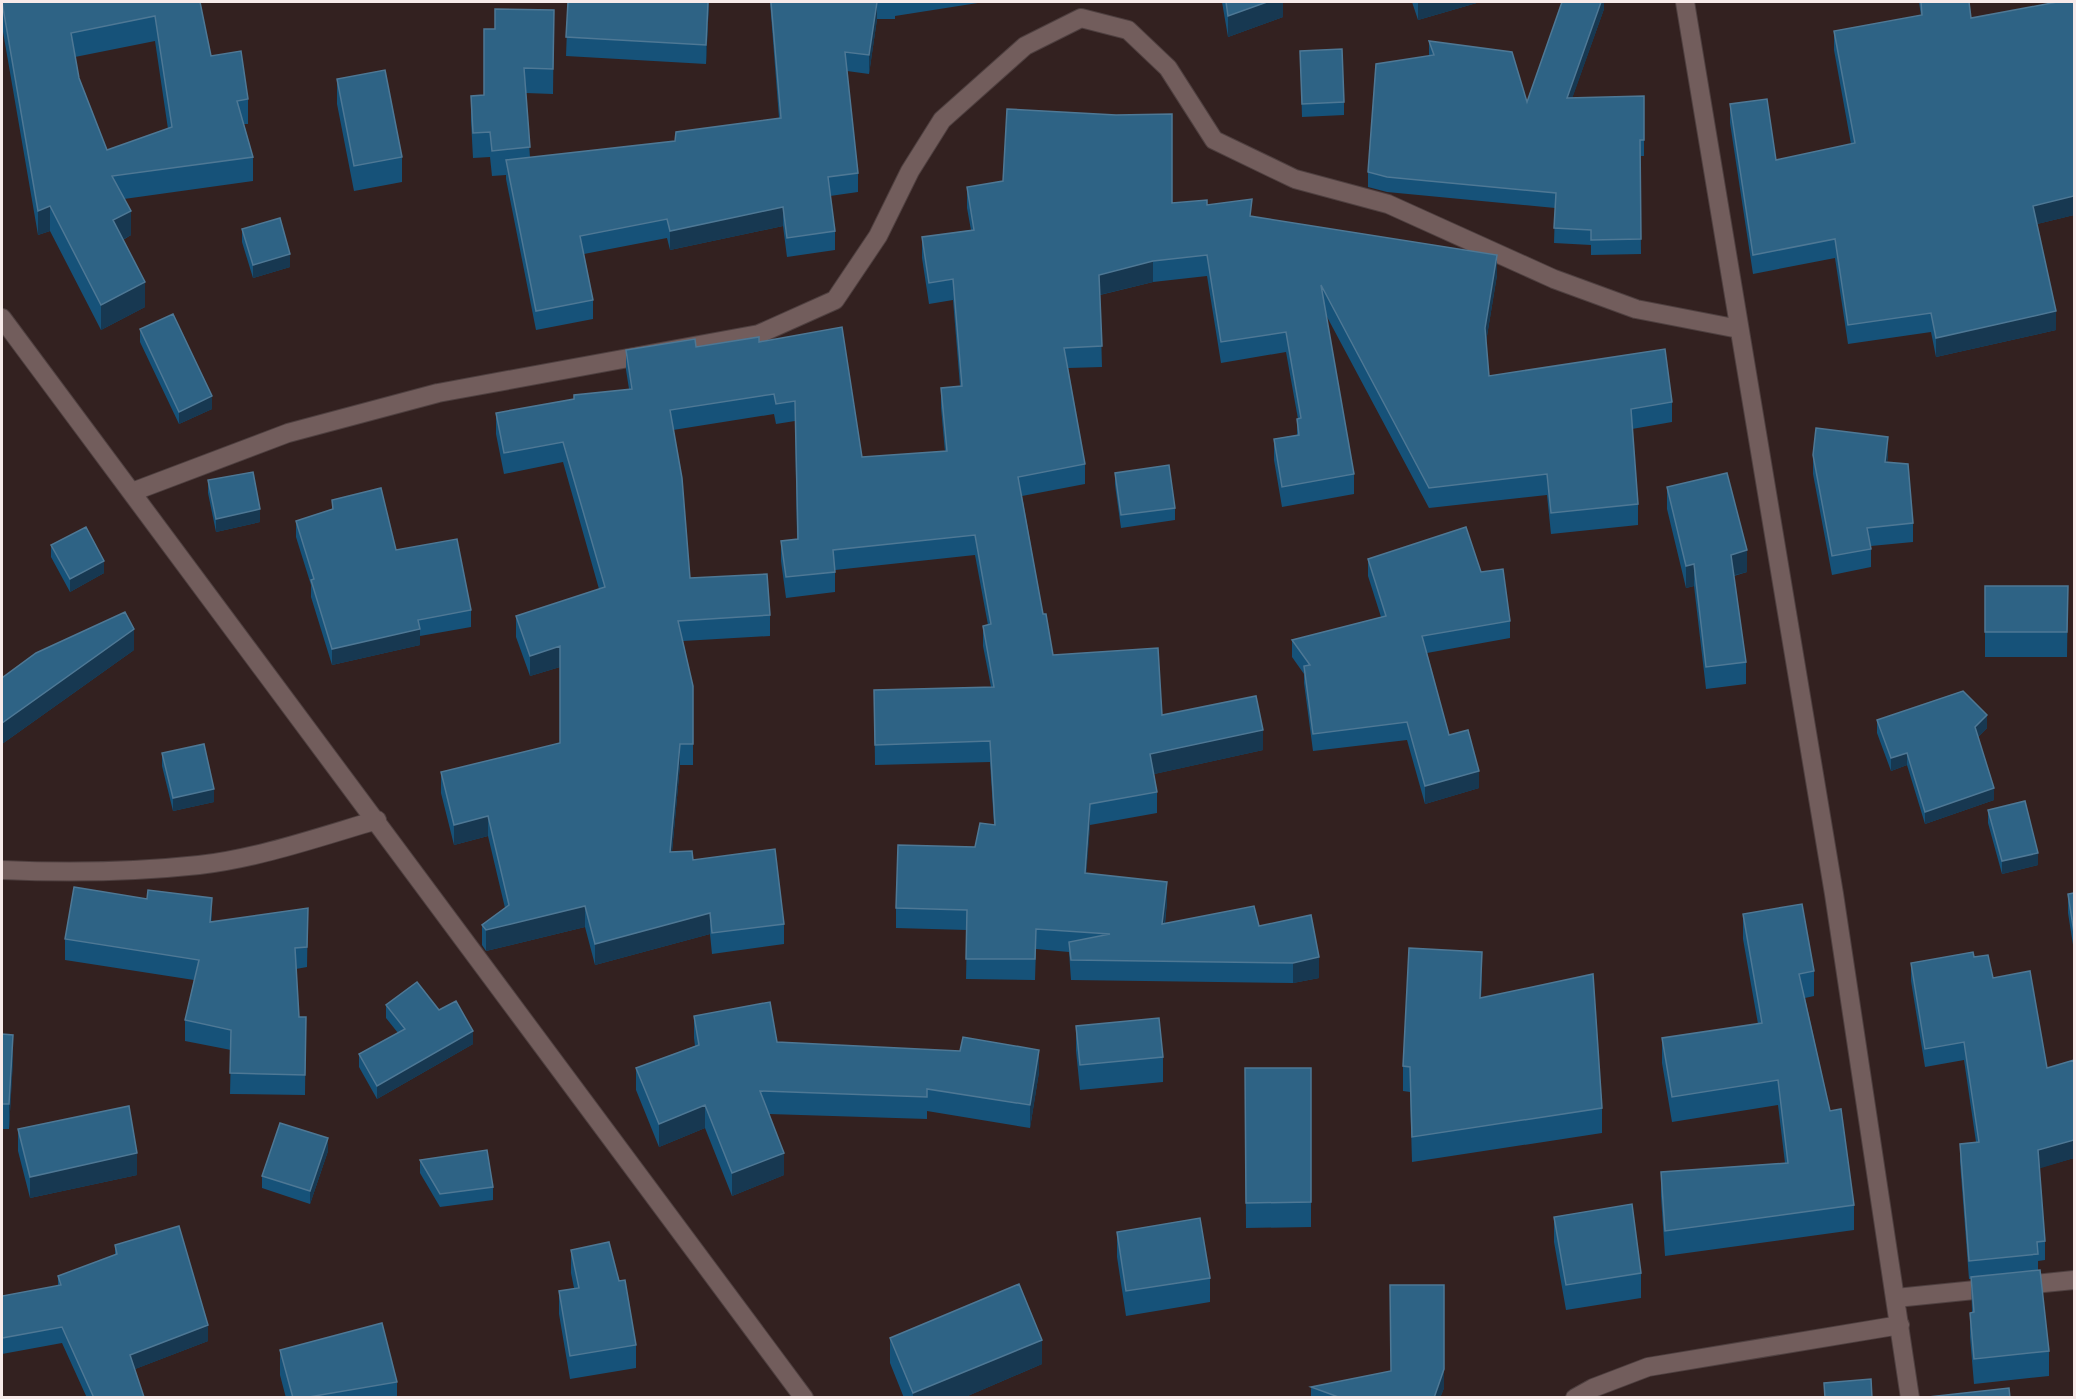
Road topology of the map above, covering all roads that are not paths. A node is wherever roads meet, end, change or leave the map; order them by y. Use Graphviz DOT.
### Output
graph roads {
  1 [pos="1685,2"];
  2 [pos="2,318"];
  3 [pos="1738,329"];
  4 [pos="132,492"];
  5 [pos="377,820"];
  6 [pos="2,870"];
  7 [pos="2074,1280"];
  8 [pos="1896,1298"];
  9 [pos="1900,1325"];
  10 [pos="804,1398"];
  11 [pos="1575,1398"];
  12 [pos="1910,1398"];
  1 -- 3 [label="street"];
  2 -- 4 [label="street"];
  3 -- 4 [label="street"];
  3 -- 8 [label="street"];
  4 -- 5 [label="street"];
  5 -- 6 [label="street"];
  5 -- 10 [label="street"];
  7 -- 8 [label="street"];
  8 -- 9 [label="street"];
  9 -- 11 [label="street"];
  9 -- 12 [label="street"];
}
